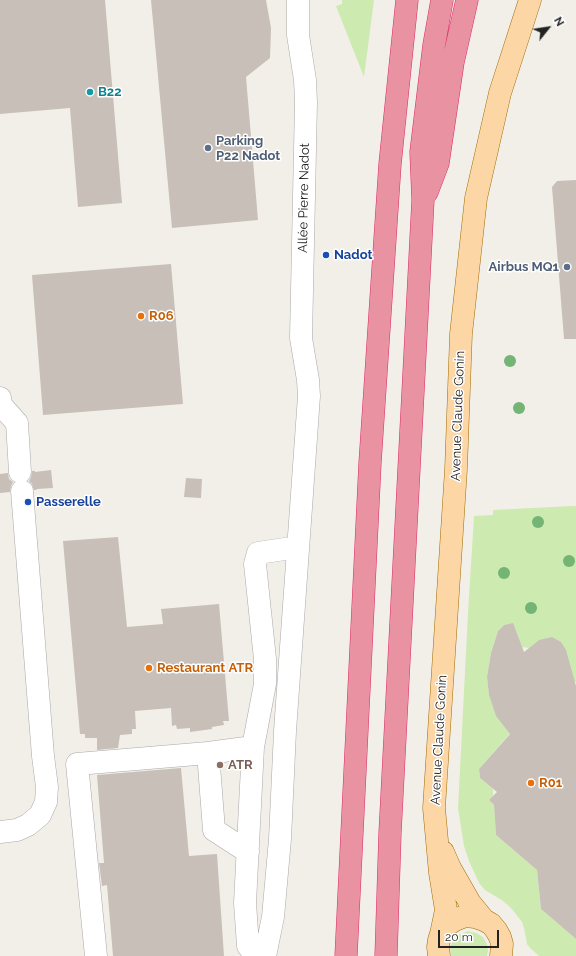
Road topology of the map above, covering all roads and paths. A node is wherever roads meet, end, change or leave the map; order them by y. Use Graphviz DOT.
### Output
graph roads {
  1 [pos="298,0"];
  2 [pos="442,0"];
  3 [pos="467,0"];
  4 [pos="530,0"];
  5 [pos="407,4"];
  6 [pos="423,200"];
  7 [pos="0,398"];
  8 [pos="298,547"];
  9 [pos="253,747"];
  10 [pos="208,753"];
  11 [pos="0,832"];
  12 [pos="438,840"];
  13 [pos="248,852"];
  14 [pos="484,920"];
  15 [pos="441,934"];
  16 [pos="505,952"];
  17 [pos="96,956"];
  18 [pos="256,956"];
  19 [pos="264,956"];
  20 [pos="346,956"];
  21 [pos="386,956"];
  22 [pos="439,956"];
  1 -- 8 [label="street, Allée Pierre Nadot"];
  2 -- 6 [label="highway"];
  3 -- 6 [label="highway"];
  4 -- 12 [label="main road, Avenue Claude Gonin"];
  5 -- 20 [label="highway"];
  6 -- 21 [label="highway"];
  7 -- 11 [label="street"];
  8 -- 9 [label="street"];
  8 -- 19 [label="street, Allée Pierre Nadot"];
  9 -- 10 [label="street"];
  9 -- 13 [label="street"];
  10 -- 13 [label="street"];
  10 -- 17 [label="street"];
  12 -- 14 [label="main road, Avenue Claude Gonin"];
  12 -- 15 [label="main road, Avenue Claude Gonin"];
  13 -- 18 [label="street"];
  14 -- 15 [label="main road"];
  14 -- 16 [label="main road, Avenue Claude Gonin"];
  15 -- 22 [label="main road, Avenue Claude Gonin"];
}
